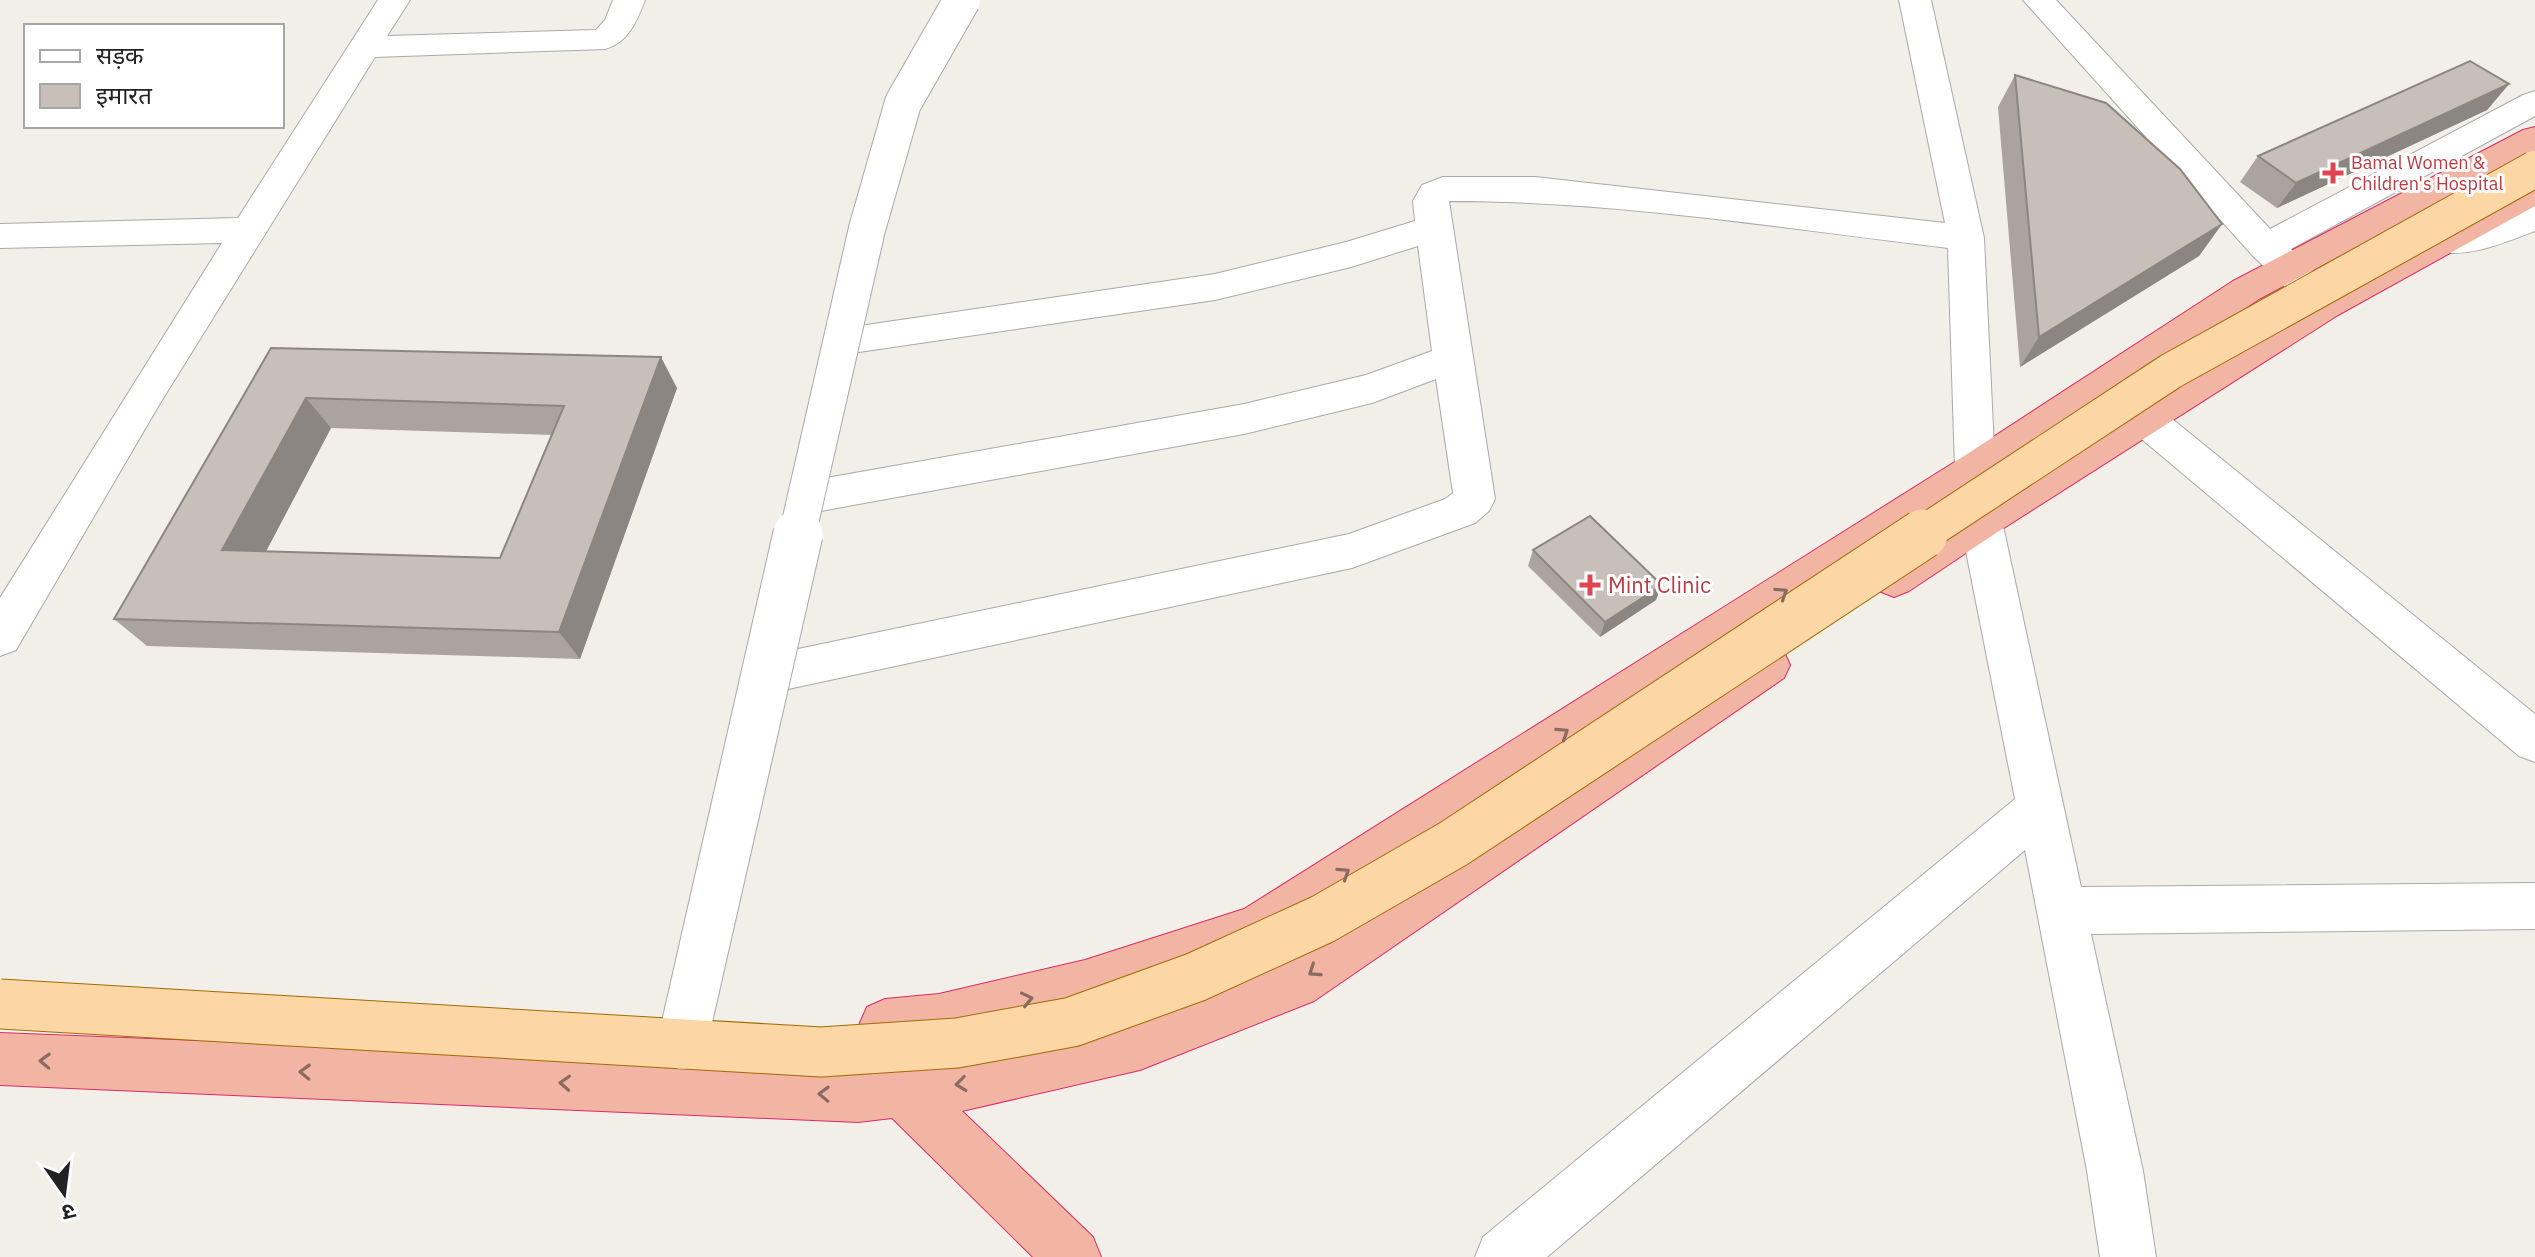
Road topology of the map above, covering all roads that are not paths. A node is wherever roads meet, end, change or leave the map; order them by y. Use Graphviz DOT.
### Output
graph roads {
  1 [pos="394,0"];
  2 [pos="629,0"];
  3 [pos="962,0"];
  4 [pos="1915,0"];
  5 [pos="2039,0"];
  6 [pos="366,47"];
  7 [pos="2535,102"];
  8 [pos="2535,138"];
  9 [pos="2535,169"];
  10 [pos="2535,191"];
  11 [pos="2535,218"];
  12 [pos="1433,228"];
  13 [pos="251,230"];
  14 [pos="0,236"];
  15 [pos="1966,238"];
  16 [pos="2444,241"];
  17 [pos="2277,258"];
  18 [pos="2325,306"];
  19 [pos="852,339"];
  20 [pos="1453,358"];
  21 [pos="2146,420"];
  22 [pos="1975,469"];
  23 [pos="815,496"];
  24 [pos="1981,521"];
  25 [pos="0,637"];
  26 [pos="774,673"];
  27 [pos="2535,742"];
  28 [pos="2041,806"];
  29 [pos="2535,906"];
  30 [pos="2061,911"];
  31 [pos="6,1005"];
  32 [pos="840,1030"];
  33 [pos="682,1044"];
  34 [pos="0,1059"];
  35 [pos="902,1090"];
  36 [pos="1057,1249"];
  37 [pos="1503,1257"];
  38 [pos="2128,1257"];
  1 -- 6 [label="street"];
  2 -- 6 [label="street"];
  3 -- 33 [label="street, bridge"];
  4 -- 15 [label="street"];
  5 -- 17 [label="street"];
  6 -- 13 [label="street"];
  7 -- 17 [label="street"];
  8 -- 17 [label="highway"];
  9 -- 33 [label="main road, bridge"];
  10 -- 16 [label="highway"];
  11 -- 16 [label="street"];
  12 -- 15 [label="street"];
  12 -- 19 [label="street"];
  12 -- 20 [label="street"];
  13 -- 14 [label="street"];
  13 -- 25 [label="street"];
  15 -- 22 [label="street"];
  16 -- 18 [label="highway"];
  17 -- 18 [label="street"];
  17 -- 22 [label="highway"];
  18 -- 21 [label="highway"];
  20 -- 23 [label="street"];
  20 -- 26 [label="street"];
  21 -- 24 [label="highway"];
  21 -- 27 [label="street"];
  22 -- 24 [label="street"];
  32 -- 22 [label="highway, one-way"];
  24 -- 28 [label="street"];
  24 -- 35 [label="highway, one-way"];
  28 -- 30 [label="street"];
  28 -- 37 [label="street"];
  29 -- 30 [label="street"];
  30 -- 38 [label="street"];
  31 -- 32 [label="highway"];
  31 -- 33 [label="main road, bridge"];
  32 -- 35 [label="highway"];
  35 -- 34 [label="highway, one-way"];
  35 -- 36 [label="highway"];
}
